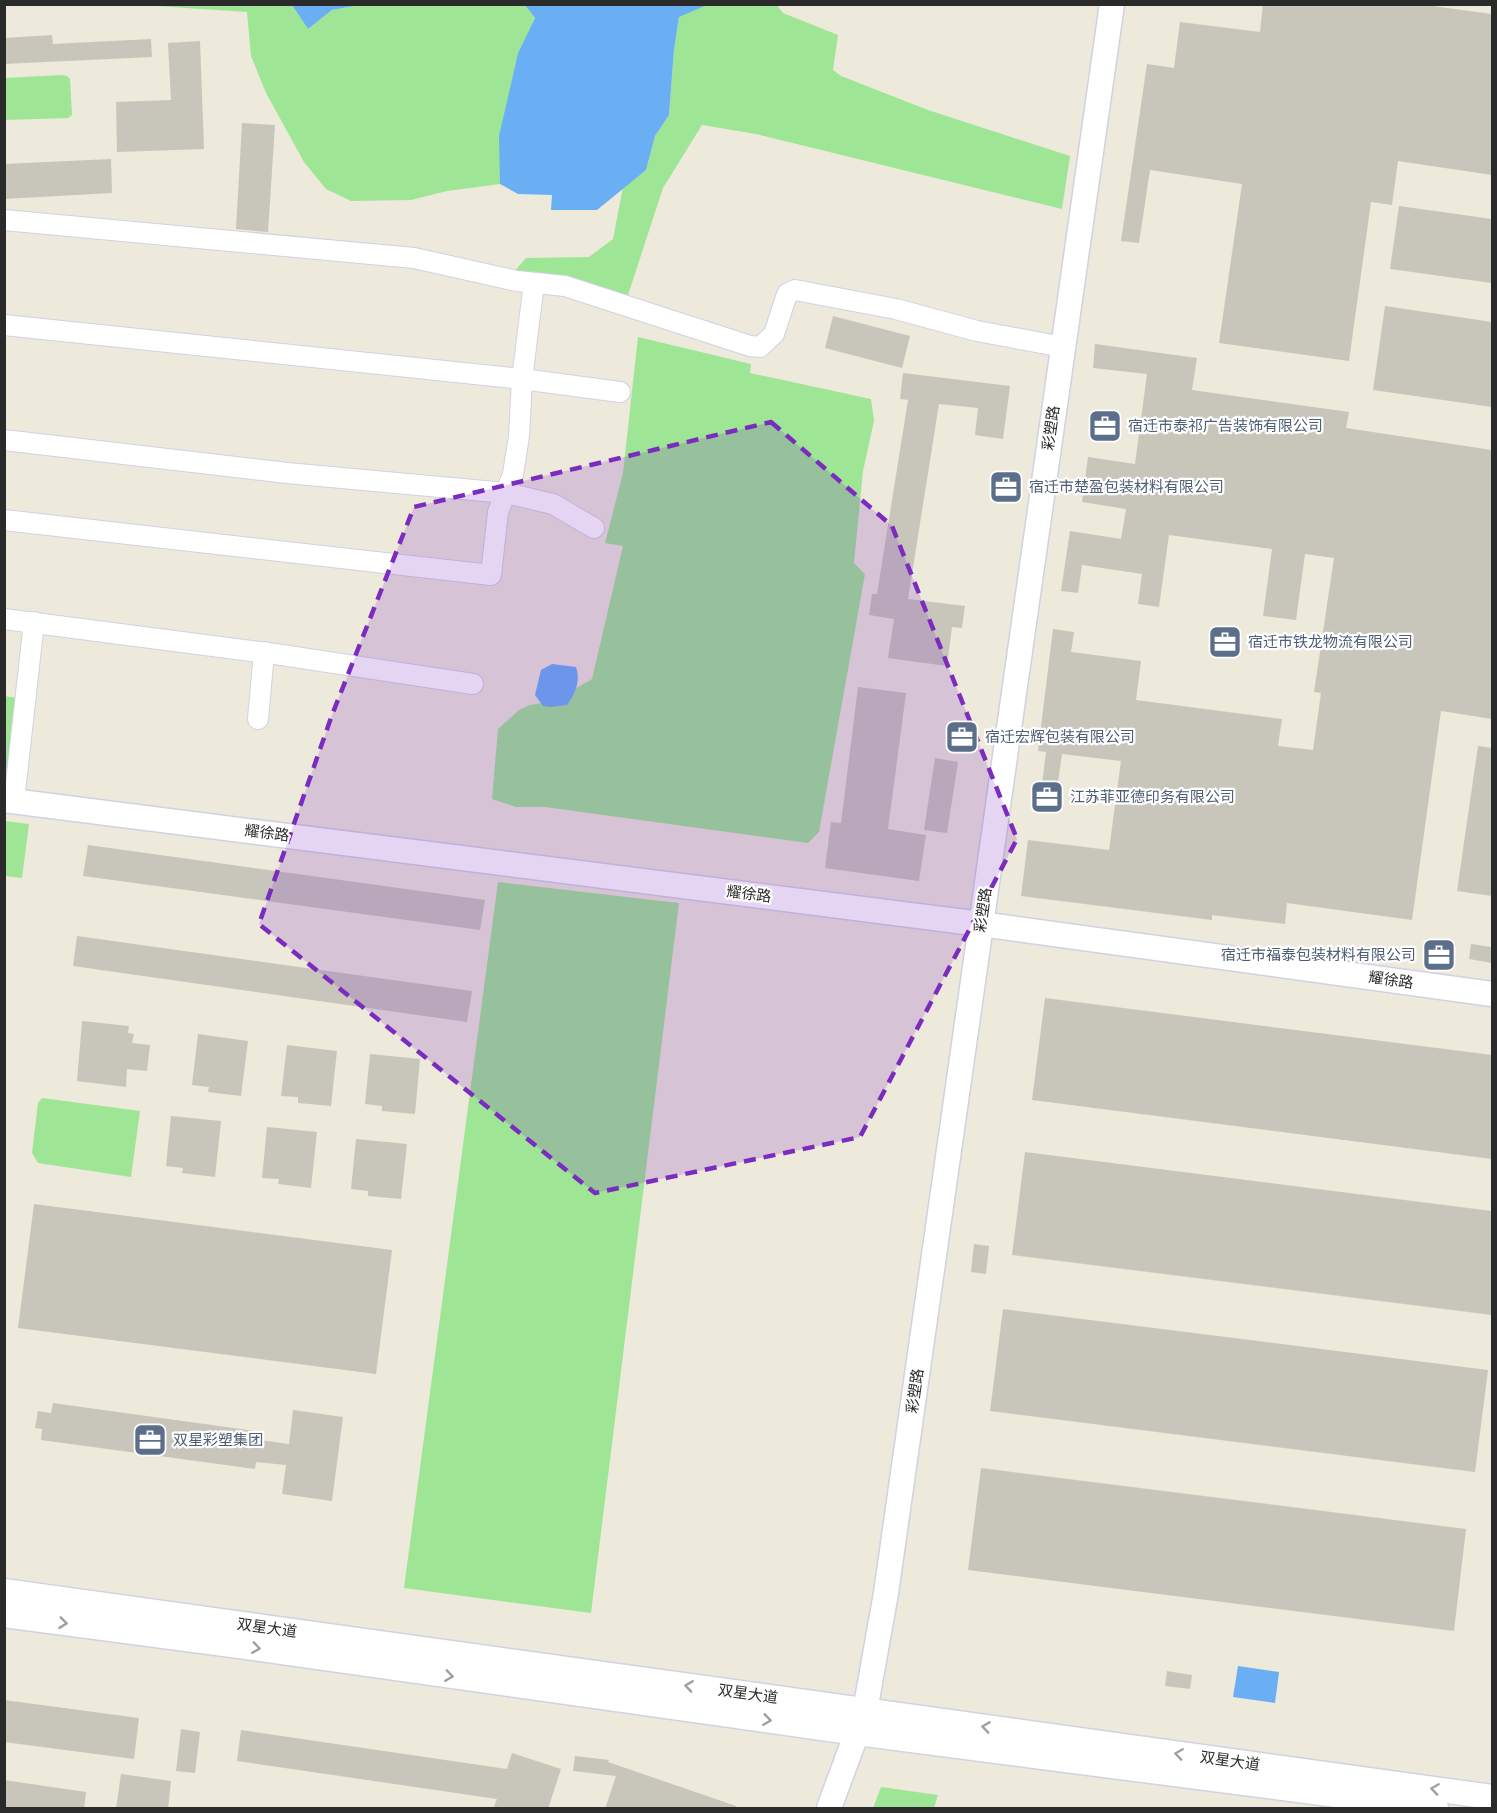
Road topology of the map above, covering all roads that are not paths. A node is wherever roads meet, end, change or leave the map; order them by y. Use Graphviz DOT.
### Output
graph roads {
  1 [pos="1112,4"];
  2 [pos="4,220"];
  3 [pos="534,283"];
  4 [pos="4,325"];
  5 [pos="1063,347"];
  6 [pos="522,379"];
  7 [pos="620,392"];
  8 [pos="4,440"];
  9 [pos="506,493"];
  10 [pos="4,520"];
  11 [pos="594,528"];
  12 [pos="4,619"];
  13 [pos="34,622"];
  14 [pos="264,652"];
  15 [pos="473,684"];
  16 [pos="258,719"];
  17 [pos="9,800"];
  18 [pos="981,924"];
  19 [pos="1492,994"];
  20 [pos="4,1591"];
  21 [pos="4,1615"];
  22 [pos="865,1711"];
  23 [pos="857,1733"];
  24 [pos="1492,1797"];
  25 [pos="829,1809"];
  26 [pos="1436,1809"];
  1 -- 5 [label="street, 彩塑路"];
  2 -- 3 [label="street"];
  3 -- 5 [label="street"];
  3 -- 6 [label="street"];
  4 -- 6 [label="street"];
  5 -- 18 [label="street, 彩塑路"];
  6 -- 7 [label="street"];
  6 -- 9 [label="street"];
  8 -- 9 [label="street"];
  9 -- 10 [label="street"];
  9 -- 11 [label="street"];
  12 -- 13 [label="street"];
  13 -- 14 [label="street"];
  13 -- 17 [label="street"];
  14 -- 15 [label="street"];
  14 -- 16 [label="street"];
  17 -- 18 [label="street, 耀徐路"];
  18 -- 19 [label="street, 耀徐路"];
  18 -- 22 [label="street, 彩塑路"];
  22 -- 20 [label="street, 双星大道, one-way"];
  21 -- 23 [label="street, 双星大道, one-way"];
  22 -- 23 [label="street, 彩塑路"];
  24 -- 22 [label="street, 双星大道, one-way"];
  23 -- 25 [label="street, 彩塑路"];
  23 -- 26 [label="street, 双星大道"];
}
